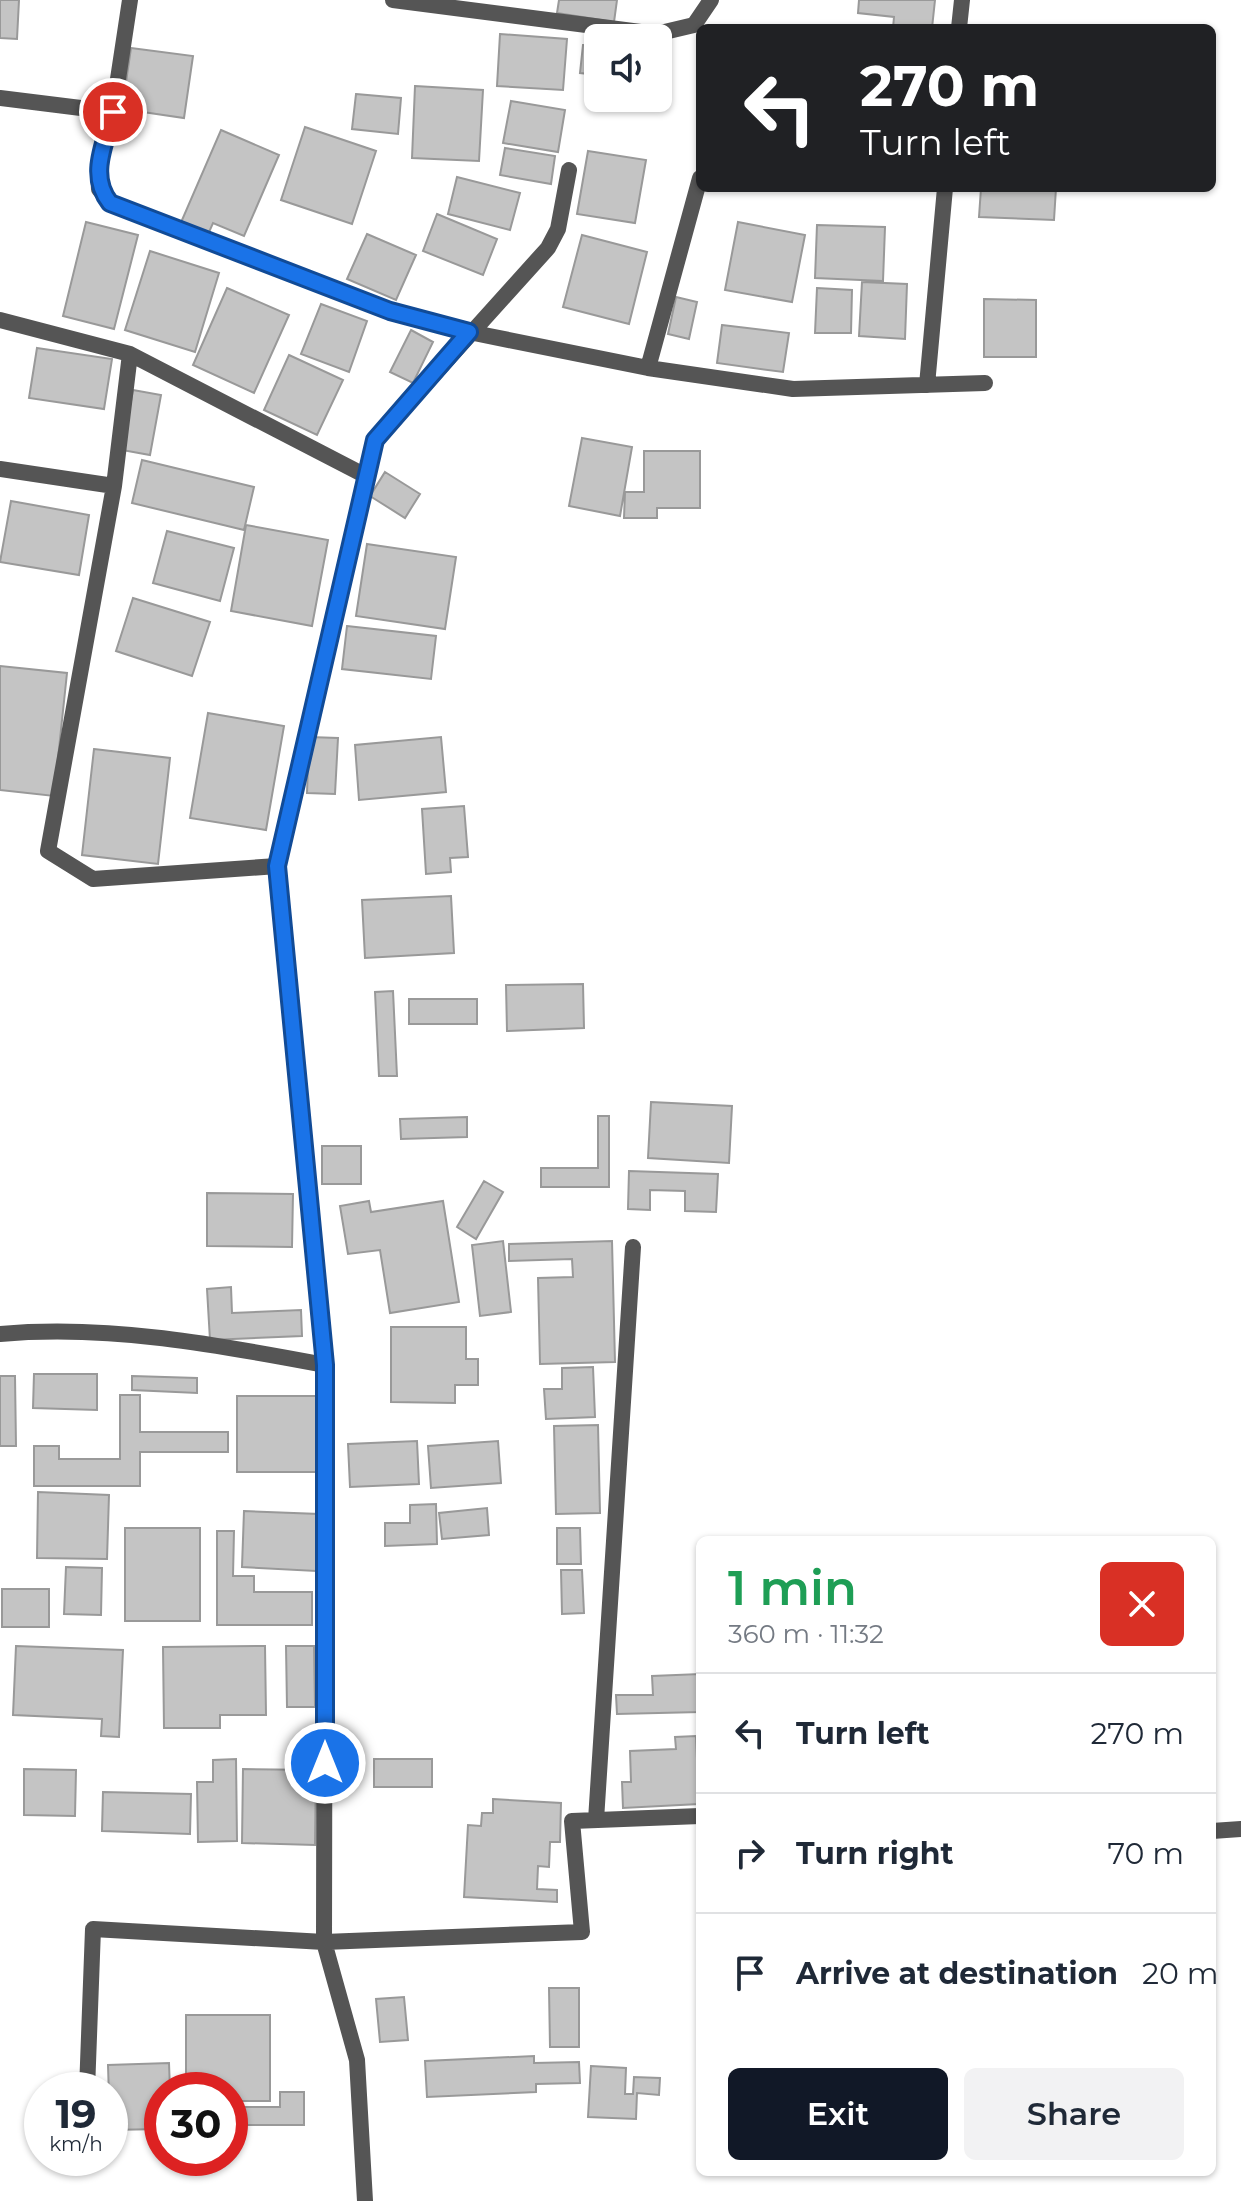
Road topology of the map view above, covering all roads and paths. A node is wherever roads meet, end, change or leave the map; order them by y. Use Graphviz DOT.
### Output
graph roads {
  1 [pos="130,0"];
  2 [pos="393,0"];
  3 [pos="711,0"];
  4 [pos="962,0"];
  5 [pos="508,7"];
  6 [pos="959,24"];
  7 [pos="0,98"];
  8 [pos="113,112"];
  9 [pos="569,170"];
  10 [pos="696,192"];
  11 [pos="945,192"];
  12 [pos="0,320"];
  13 [pos="469,332"];
  14 [pos="130,354"];
  15 [pos="648,368"];
  16 [pos="985,383"];
  17 [pos="927,385"];
  18 [pos="0,469"];
  19 [pos="366,476"];
  20 [pos="114,486"];
  21 [pos="277,866"];
  22 [pos="633,1247"];
  23 [pos="0,1334"];
  24 [pos="325,1365"];
  25 [pos="696,1816"];
  26 [pos="596,1820"];
  27 [pos="1241,1829"];
  28 [pos="1216,1831"];
  29 [pos="324,1942"];
  30 [pos="88,2072"];
  31 [pos="365,2201"];
  1 -- 8 [label="street"];
  2 -- 5 [label="street"];
  3 -- 5 [label="street"];
  4 -- 6 [label="street"];
  7 -- 8 [label="street"];
  8 -- 13 [label="street"];
  9 -- 13 [label="street"];
  10 -- 15 [label="street"];
  11 -- 17 [label="street"];
  12 -- 14 [label="street"];
  13 -- 15 [label="street"];
  13 -- 19 [label="street"];
  14 -- 19 [label="street"];
  14 -- 20 [label="street"];
  15 -- 17 [label="street"];
  16 -- 17 [label="street"];
  18 -- 20 [label="street"];
  19 -- 21 [label="street"];
  20 -- 21 [label="street"];
  21 -- 24 [label="street"];
  22 -- 26 [label="street"];
  23 -- 24 [label="street"];
  24 -- 29 [label="street"];
  25 -- 26 [label="street"];
  26 -- 29 [label="street"];
  27 -- 28 [label="street"];
  29 -- 30 [label="street"];
  29 -- 31 [label="street"];
}
